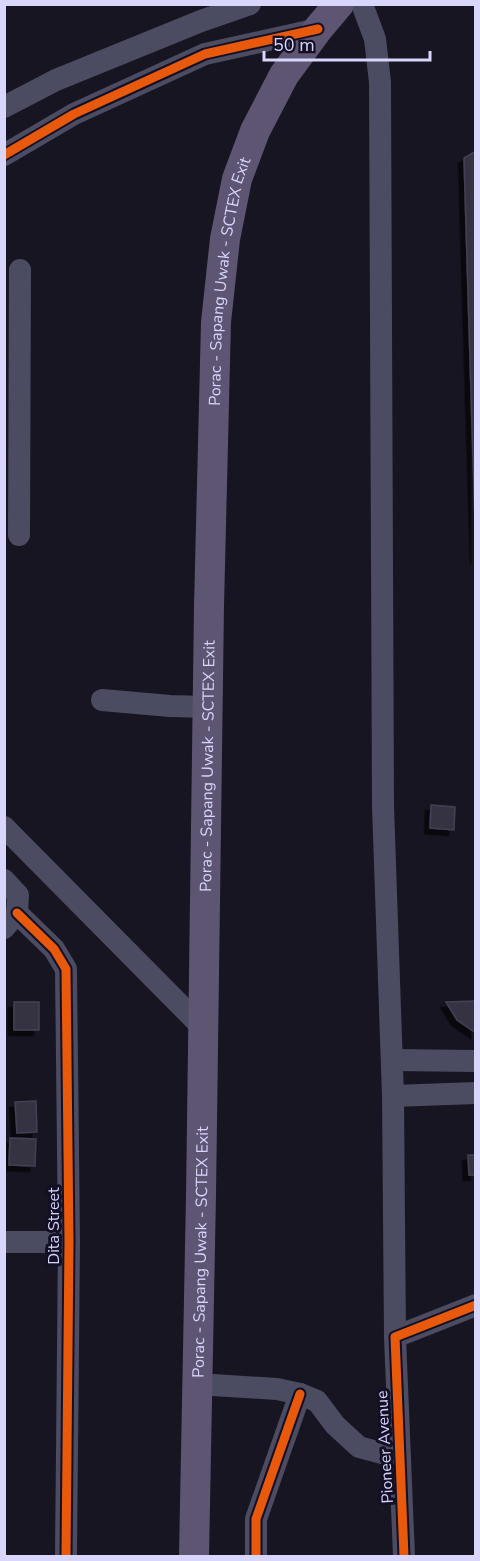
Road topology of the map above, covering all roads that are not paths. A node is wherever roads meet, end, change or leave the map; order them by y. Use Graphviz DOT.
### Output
graph roads {
  1 [pos="250,4"];
  2 [pos="339,4"];
  3 [pos="362,4"];
  4 [pos="198,13"];
  5 [pos="318,29"];
  6 [pos="205,54"];
  7 [pos="4,107"];
  8 [pos="4,155"];
  9 [pos="20,270"];
  10 [pos="12,386"];
  11 [pos="19,535"];
  12 [pos="102,700"];
  13 [pos="207,707"];
  14 [pos="4,827"];
  15 [pos="4,880"];
  16 [pos="11,920"];
  17 [pos="203,1028"];
  18 [pos="392,1060"];
  19 [pos="476,1061"];
  20 [pos="476,1093"];
  21 [pos="393,1096"];
  22 [pos="4,1242"];
  23 [pos="69,1242"];
  24 [pos="476,1305"];
  25 [pos="394,1337"];
  26 [pos="197,1384"];
  27 [pos="300,1394"];
  28 [pos="400,1458"];
  29 [pos="66,1557"];
  30 [pos="194,1557"];
  31 [pos="256,1557"];
  32 [pos="404,1557"];
  1 -- 4 [label="street"];
  2 -- 5 [label="main road, Porac - Sapang Uwak - SCTEX Exit"];
  3 -- 18 [label="street, Pioneer Avenue"];
  4 -- 6 [label="street"];
  4 -- 7 [label="street"];
  5 -- 6 [label="street"];
  5 -- 13 [label="main road, Porac - Sapang Uwak - SCTEX Exit"];
  6 -- 8 [label="street"];
  9 -- 10 [label="street"];
  10 -- 11 [label="street"];
  12 -- 13 [label="street"];
  13 -- 17 [label="main road, Porac - Sapang Uwak - SCTEX Exit"];
  14 -- 17 [label="street"];
  15 -- 16 [label="street"];
  16 -- 23 [label="street, Dita Street"];
  17 -- 26 [label="main road, Porac - Sapang Uwak - SCTEX Exit"];
  18 -- 19 [label="street"];
  18 -- 21 [label="street, Pioneer Avenue"];
  20 -- 21 [label="street"];
  21 -- 25 [label="street, Pioneer Avenue"];
  22 -- 23 [label="street"];
  23 -- 29 [label="street, Dita Street"];
  24 -- 25 [label="street"];
  25 -- 28 [label="street, Pioneer Avenue"];
  26 -- 27 [label="street"];
  26 -- 30 [label="main road, Porac - Sapang Uwak - SCTEX Exit"];
  27 -- 28 [label="street"];
  27 -- 31 [label="street"];
  28 -- 32 [label="street, Pioneer Avenue"];
}
